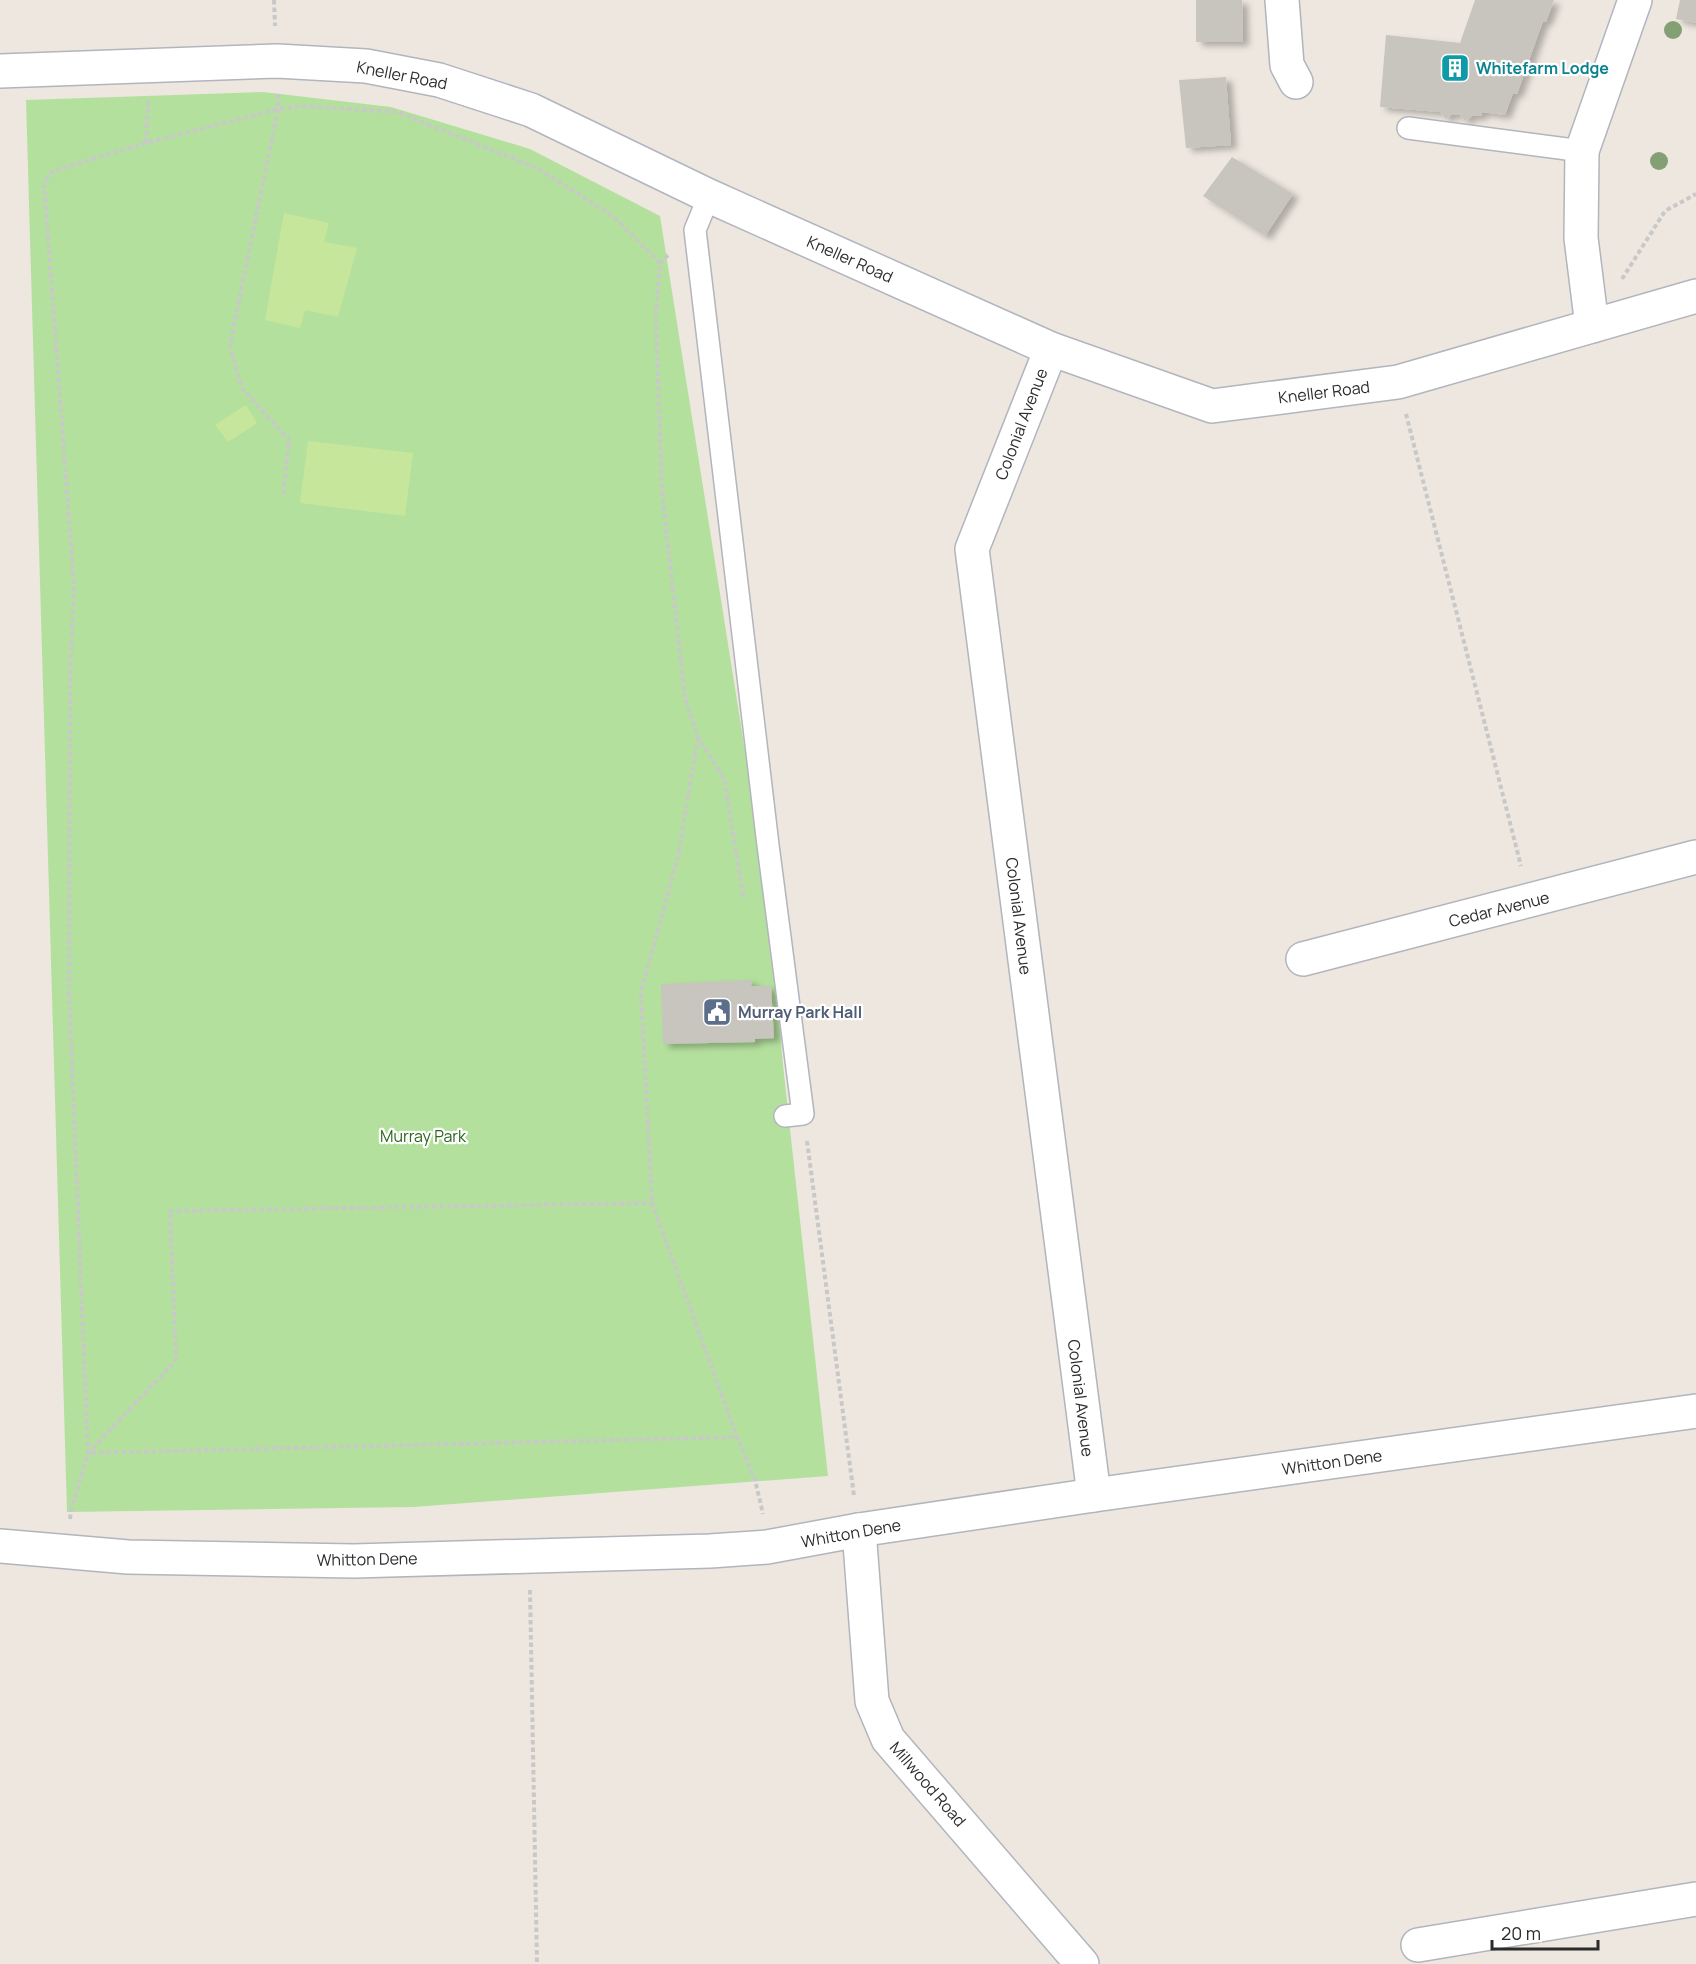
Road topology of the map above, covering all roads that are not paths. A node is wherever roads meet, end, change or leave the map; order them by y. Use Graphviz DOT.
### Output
graph roads {
  1 [pos="1282,0"];
  2 [pos="1635,0"];
  3 [pos="0,71"];
  4 [pos="1296,82"];
  5 [pos="1408,128"];
  6 [pos="1582,151"];
  7 [pos="709,196"];
  8 [pos="1696,296"];
  9 [pos="1592,326"];
  10 [pos="1051,349"];
  11 [pos="1696,857"];
  12 [pos="1303,959"];
  13 [pos="794,1115"];
  14 [pos="1696,1411"];
  15 [pos="1094,1496"];
  16 [pos="859,1530"];
  17 [pos="0,1546"];
  18 [pos="1696,1899"];
  19 [pos="1418,1945"];
  20 [pos="1082,1964"];
  1 -- 4 [label="street"];
  2 -- 6 [label="street"];
  3 -- 7 [label="street, Kneller Road"];
  5 -- 6 [label="lane"];
  6 -- 9 [label="street"];
  7 -- 10 [label="street, Kneller Road"];
  7 -- 13 [label="lane"];
  8 -- 9 [label="street, Kneller Road"];
  9 -- 10 [label="street, Kneller Road"];
  10 -- 15 [label="street, Colonial Avenue"];
  11 -- 12 [label="street, Cedar Avenue"];
  14 -- 15 [label="street, Whitton Dene"];
  15 -- 16 [label="street, Whitton Dene"];
  16 -- 17 [label="street, Whitton Dene"];
  16 -- 20 [label="street, Millwood Road"];
  18 -- 19 [label="street"];
}
